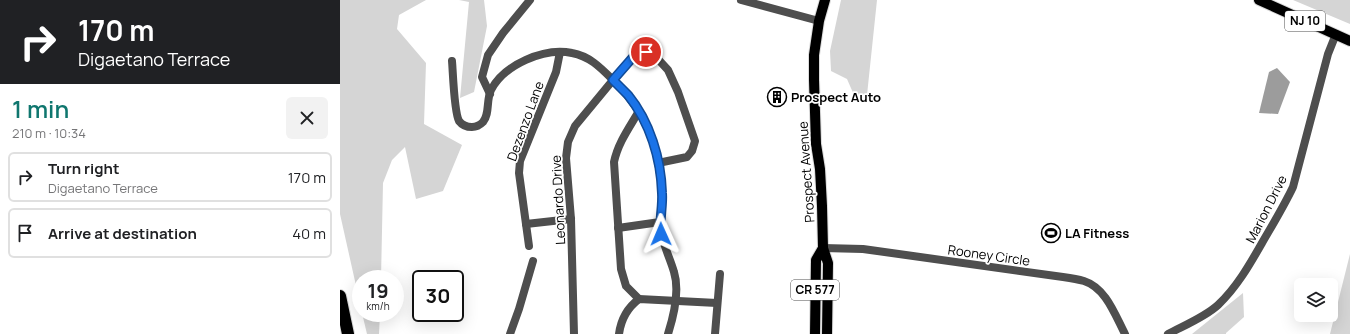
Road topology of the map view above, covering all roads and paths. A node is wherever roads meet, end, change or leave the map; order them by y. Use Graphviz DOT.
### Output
graph roads {
  1 [pos="530,0"];
  2 [pos="741,0"];
  3 [pos="824,0"];
  4 [pos="1259,0"];
  5 [pos="819,21"];
  6 [pos="1336,34"];
  7 [pos="1350,41"];
  8 [pos="560,52"];
  9 [pos="452,61"];
  10 [pos="613,80"];
  11 [pos="490,94"];
  12 [pos="639,111"];
  13 [pos="658,163"];
  14 [pos="572,219"];
  15 [pos="660,222"];
  16 [pos="526,224"];
  17 [pos="618,228"];
  18 [pos="529,246"];
  19 [pos="823,248"];
  20 [pos="533,261"];
  21 [pos="720,274"];
  22 [pos="340,296"];
  23 [pos="639,299"];
  24 [pos="676,301"];
  25 [pos="718,303"];
  26 [pos="348,334"];
  27 [pos="510,334"];
  28 [pos="574,334"];
  29 [pos="619,334"];
  30 [pos="668,334"];
  31 [pos="715,334"];
  32 [pos="815,334"];
  33 [pos="827,334"];
  34 [pos="1125,334"];
  35 [pos="1168,334"];
  1 -- 11 [label="street"];
  2 -- 5 [label="street"];
  3 -- 5 [label="main road, Prospect Avenue / CR 577"];
  4 -- 6 [label="main road, NJ 10"];
  5 -- 19 [label="main road, Prospect Avenue / CR 577"];
  6 -- 7 [label="main road, NJ 10"];
  6 -- 35 [label="street, Marion Drive"];
  8 -- 10 [label="street"];
  8 -- 11 [label="street"];
  8 -- 16 [label="street, Dezenzo Lane"];
  9 -- 11 [label="street"];
  10 -- 12 [label="street"];
  10 -- 13 [label="street, Leonardo Drive"];
  10 -- 14 [label="street, Leonardo Drive"];
  12 -- 13 [label="street"];
  12 -- 17 [label="street"];
  13 -- 15 [label="street"];
  14 -- 16 [label="street"];
  14 -- 28 [label="street, Leonardo Drive"];
  15 -- 17 [label="street"];
  15 -- 24 [label="street"];
  16 -- 18 [label="street, Dezenzo Lane"];
  17 -- 23 [label="street"];
  19 -- 32 [label="main road, Prospect Avenue / CR 577"];
  19 -- 33 [label="main road, Prospect Avenue / CR 577"];
  19 -- 34 [label="street, Rooney Circle"];
  20 -- 27 [label="street"];
  21 -- 25 [label="street"];
  22 -- 26 [label="highway"];
  23 -- 24 [label="street"];
  23 -- 29 [label="street"];
  24 -- 25 [label="street"];
  24 -- 30 [label="street"];
  25 -- 31 [label="street"];
}
